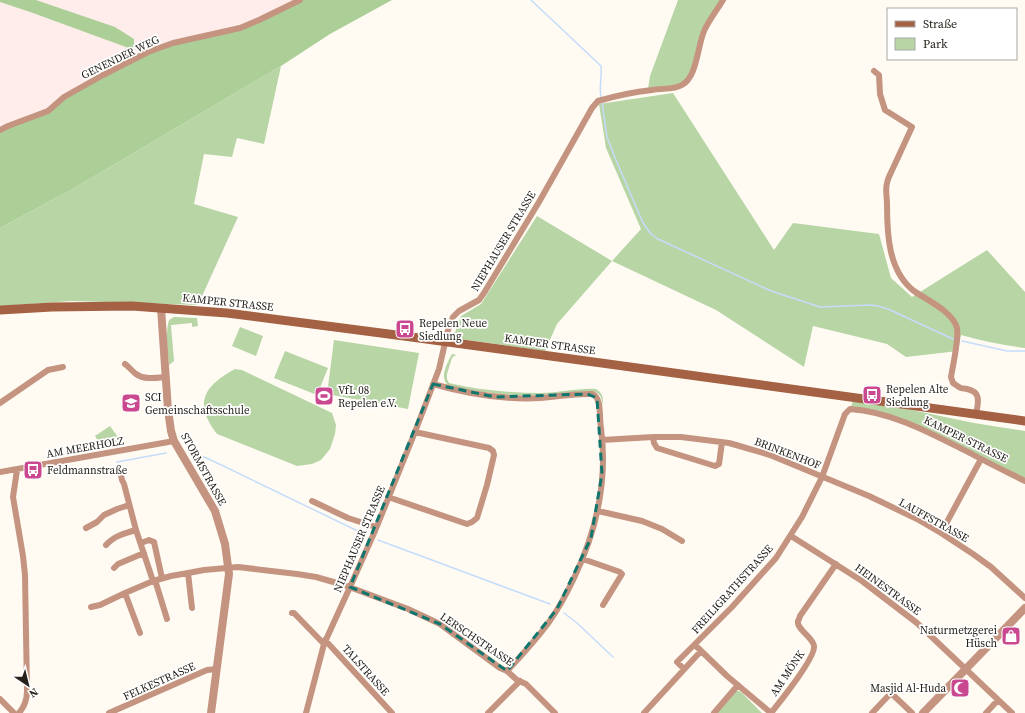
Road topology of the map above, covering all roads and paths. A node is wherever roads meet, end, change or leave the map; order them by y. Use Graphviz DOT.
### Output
graph roads {
  1 [pos="300,0"];
  2 [pos="723,0"];
  3 [pos="874,71"];
  4 [pos="0,130"];
  5 [pos="161,308"];
  6 [pos="0,310"];
  7 [pos="445,342"];
  8 [pos="126,364"];
  9 [pos="63,366"];
  10 [pos="166,377"];
  11 [pos="433,384"];
  12 [pos="0,403"];
  13 [pos="850,409"];
  14 [pos="976,415"];
  15 [pos="1025,422"];
  16 [pos="415,432"];
  17 [pos="654,437"];
  18 [pos="602,440"];
  19 [pos="174,441"];
  20 [pos="722,442"];
  21 [pos="981,460"];
  22 [pos="17,470"];
  23 [pos="0,472"];
  24 [pos="121,475"];
  25 [pos="822,477"];
  26 [pos="1025,481"];
  27 [pos="388,497"];
  28 [pos="312,501"];
  29 [pos="129,506"];
  30 [pos="598,511"];
  31 [pos="376,527"];
  32 [pos="86,528"];
  33 [pos="136,530"];
  34 [pos="941,533"];
  35 [pos="791,536"];
  36 [pos="682,541"];
  37 [pos="141,542"];
  38 [pos="106,545"];
  39 [pos="144,553"];
  40 [pos="583,559"];
  41 [pos="836,564"];
  42 [pos="114,568"];
  43 [pos="228,568"];
  44 [pos="188,573"];
  45 [pos="157,580"];
  46 [pos="350,587"];
  47 [pos="125,592"];
  48 [pos="1025,598"];
  49 [pos="603,605"];
  50 [pos="91,607"];
  51 [pos="192,608"];
  52 [pos="1025,608"];
  53 [pos="292,613"];
  54 [pos="167,619"];
  55 [pos="140,633"];
  56 [pos="324,642"];
  57 [pos="695,645"];
  58 [pos="701,651"];
  59 [pos="217,669"];
  60 [pos="684,669"];
  61 [pos="966,669"];
  62 [pos="507,671"];
  63 [pos="520,682"];
  64 [pos="738,685"];
  65 [pos="0,699"];
  66 [pos="998,700"];
  67 [pos="14,713"];
  68 [pos="19,713"];
  69 [pos="110,713"];
  70 [pos="211,713"];
  71 [pos="306,713"];
  72 [pos="392,713"];
  73 [pos="488,713"];
  74 [pos="555,713"];
  75 [pos="644,713"];
  76 [pos="714,713"];
  77 [pos="771,713"];
  78 [pos="872,713"];
  79 [pos="912,713"];
  80 [pos="923,713"];
  81 [pos="986,713"];
  82 [pos="1012,713"];
  1 -- 4 [label="street, GENENDER WEG"];
  2 -- 7 [label="street, NIEPHAUSER STRASSE"];
  3 -- 14 [label="street"];
  5 -- 6 [label="main road, KAMPER STRASSE"];
  5 -- 7 [label="main road, KAMPER STRASSE"];
  5 -- 10 [label="street, STORMSTRASSE"];
  7 -- 11 [label="street, NIEPHAUSER STRASSE"];
  7 -- 14 [label="main road, KAMPER STRASSE"];
  8 -- 10 [label="street"];
  9 -- 12 [label="street"];
  10 -- 19 [label="street, STORMSTRASSE"];
  11 -- 16 [label="street, NIEPHAUSER STRASSE"];
  11 -- 18 [label="street"];
  13 -- 21 [label="street, KAMPER STRASSE"];
  13 -- 25 [label="street, FREILIGRATHSTRASSE"];
  14 -- 15 [label="main road, KAMPER STRASSE"];
  16 -- 27 [label="street, NIEPHAUSER STRASSE"];
  16 -- 27 [label="street"];
  17 -- 18 [label="street, BRINKENHOF"];
  17 -- 20 [label="street, BRINKENHOF"];
  17 -- 20 [label="street"];
  18 -- 30 [label="street"];
  19 -- 22 [label="street, AM MEERHOLZ"];
  19 -- 43 [label="street, STORMSTRASSE"];
  20 -- 25 [label="street, BRINKENHOF"];
  21 -- 26 [label="street, KAMPER STRASSE"];
  21 -- 34 [label="street"];
  22 -- 23 [label="street, AM MEERHOLZ"];
  22 -- 68 [label="street"];
  24 -- 29 [label="street"];
  25 -- 34 [label="street, LAUFFSTRASSE"];
  25 -- 35 [label="street, FREILIGRATHSTRASSE"];
  27 -- 31 [label="street, NIEPHAUSER STRASSE"];
  28 -- 31 [label="street"];
  29 -- 32 [label="street"];
  29 -- 33 [label="street"];
  30 -- 36 [label="street"];
  30 -- 40 [label="street"];
  31 -- 46 [label="street, NIEPHAUSER STRASSE"];
  33 -- 37 [label="street"];
  33 -- 38 [label="street"];
  34 -- 48 [label="street, LAUFFSTRASSE"];
  35 -- 41 [label="street, HEINESTRASSE"];
  35 -- 57 [label="street, FREILIGRATHSTRASSE"];
  37 -- 39 [label="street"];
  37 -- 45 [label="street"];
  39 -- 42 [label="street"];
  39 -- 45 [label="street"];
  40 -- 49 [label="street"];
  40 -- 62 [label="street"];
  41 -- 61 [label="street, HEINESTRASSE"];
  41 -- 77 [label="street, AM MÖNK"];
  43 -- 44 [label="street, LERSCHSTRASSE"];
  43 -- 46 [label="street, LERSCHSTRASSE"];
  43 -- 59 [label="street, STORMSTRASSE"];
  44 -- 45 [label="street, LERSCHSTRASSE"];
  44 -- 51 [label="street"];
  45 -- 47 [label="street, LERSCHSTRASSE"];
  45 -- 54 [label="street"];
  46 -- 56 [label="street, NIEPHAUSER STRASSE"];
  46 -- 62 [label="street, LERSCHSTRASSE"];
  47 -- 50 [label="street, LERSCHSTRASSE"];
  47 -- 55 [label="street"];
  52 -- 61 [label="street"];
  53 -- 56 [label="street"];
  56 -- 71 [label="street, NIEPHAUSER STRASSE"];
  56 -- 72 [label="street, TALSTRASSE"];
  57 -- 58 [label="street, AM MÖNK"];
  57 -- 60 [label="street, FREILIGRATHSTRASSE"];
  58 -- 60 [label="street, FREILIGRATHSTRASSE"];
  58 -- 64 [label="street, AM MÖNK"];
  59 -- 69 [label="street, FELKESTRASSE"];
  59 -- 70 [label="street, STORMSTRASSE"];
  60 -- 75 [label="street, FREILIGRATHSTRASSE"];
  61 -- 66 [label="street, HEINESTRASSE"];
  61 -- 80 [label="street"];
  62 -- 63 [label="street, LERSCHSTRASSE"];
  63 -- 73 [label="street"];
  63 -- 74 [label="street, LERSCHSTRASSE"];
  64 -- 76 [label="street"];
  64 -- 77 [label="street, AM MÖNK"];
  65 -- 67 [label="street"];
  66 -- 81 [label="street"];
  66 -- 82 [label="street, HEINESTRASSE"];
  78 -- 79 [label="street"];
}
